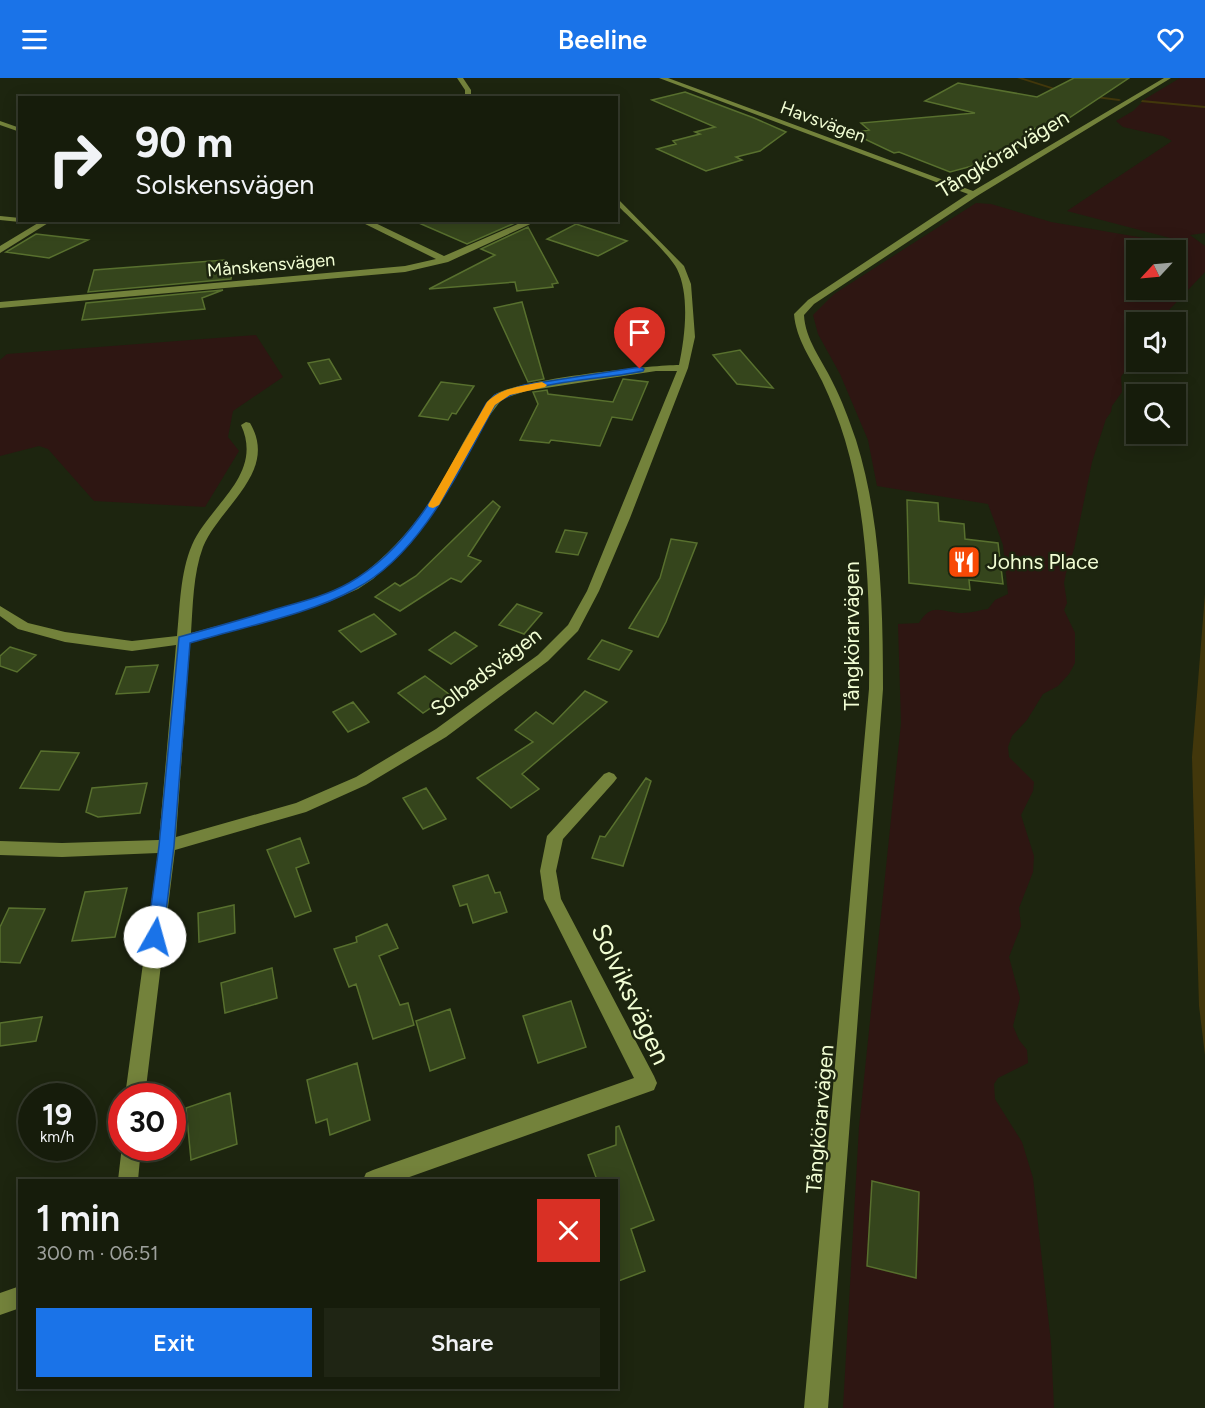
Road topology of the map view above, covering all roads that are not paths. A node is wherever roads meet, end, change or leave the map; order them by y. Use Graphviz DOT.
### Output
graph roads {
  1 [pos="460,78"];
  2 [pos="662,78"];
  3 [pos="1168,78"];
  4 [pos="468,96"];
  5 [pos="0,123"];
  6 [pos="18,129"];
  7 [pos="974,194"];
  8 [pos="618,202"];
  9 [pos="0,218"];
  10 [pos="18,220"];
  11 [pos="47,222"];
  12 [pos="365,222"];
  13 [pos="531,222"];
  14 [pos="0,250"];
  15 [pos="445,260"];
  16 [pos="0,305"];
  17 [pos="683,368"];
  18 [pos="246,425"];
  19 [pos="0,610"];
  20 [pos="184,640"];
  21 [pos="609,778"];
  22 [pos="167,846"];
  23 [pos="0,848"];
  24 [pos="137,1083"];
  25 [pos="130,1161"];
  26 [pos="128,1179"];
  27 [pos="376,1179"];
  28 [pos="18,1298"];
  29 [pos="0,1304"];
  30 [pos="816,1408"];
  1 -- 4 [label="street"];
  2 -- 7 [label="street, Havsvägen"];
  3 -- 7 [label="street, Tångkörarvägen"];
  5 -- 6 [label="street"];
  7 -- 30 [label="street, Tångkörarvägen"];
  8 -- 17 [label="street, Solbadsvägen"];
  9 -- 10 [label="street"];
  11 -- 14 [label="street"];
  12 -- 15 [label="street"];
  13 -- 15 [label="street, Månskensvägen"];
  15 -- 16 [label="street, Månskensvägen"];
  17 -- 20 [label="street"];
  17 -- 22 [label="street, Solbadsvägen"];
  18 -- 20 [label="street"];
  19 -- 20 [label="street"];
  20 -- 22 [label="street"];
  21 -- 27 [label="street, Solviksvägen"];
  22 -- 23 [label="street, Solbadsvägen"];
  22 -- 24 [label="street"];
  25 -- 26 [label="street"];
  28 -- 29 [label="street"];
}
